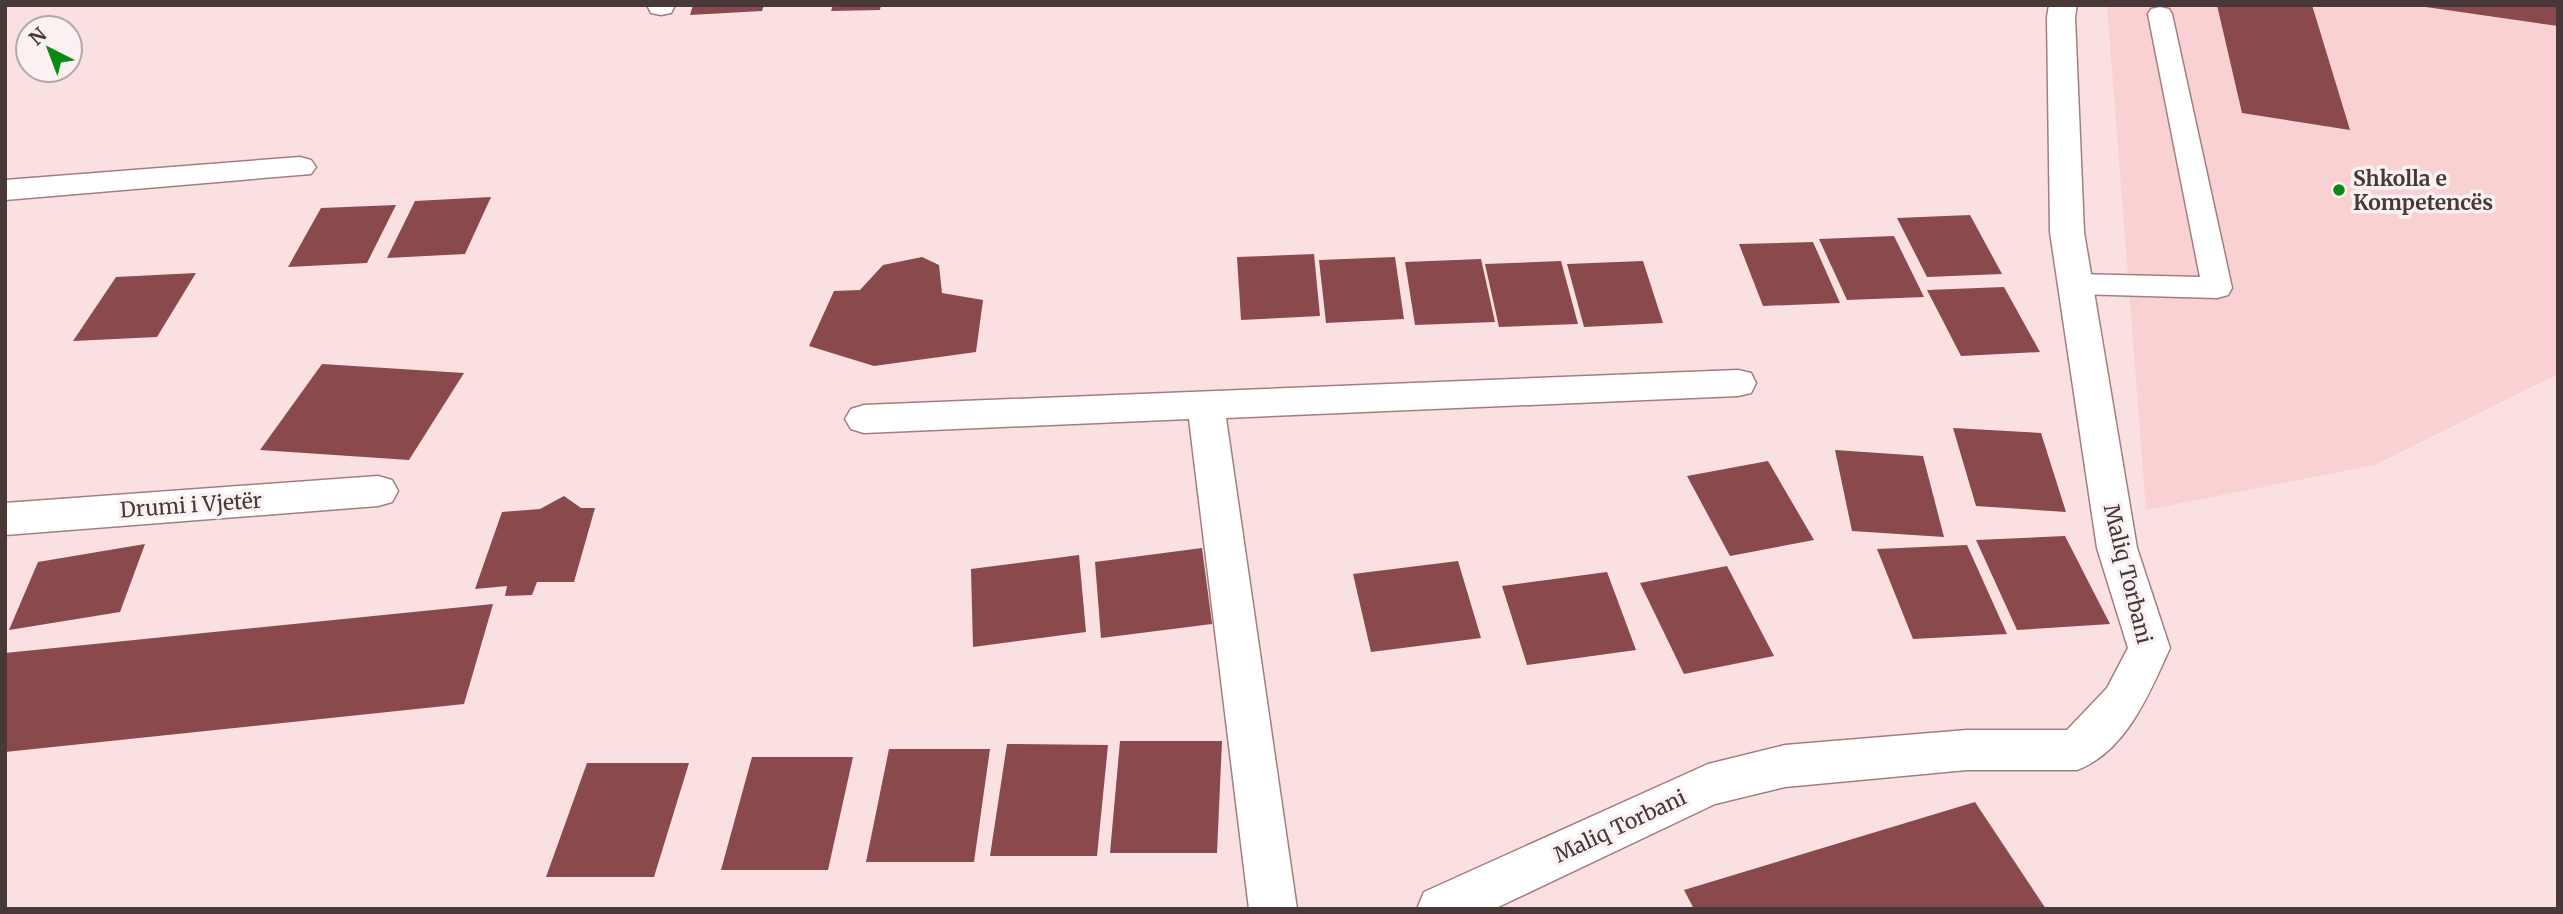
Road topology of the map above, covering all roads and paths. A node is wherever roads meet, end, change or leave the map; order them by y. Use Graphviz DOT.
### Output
graph roads {
  1 [pos="2063,5"];
  2 [pos="2160,14"];
  3 [pos="300,167"];
  4 [pos="5,190"];
  5 [pos="2076,284"];
  6 [pos="1738,383"];
  7 [pos="1206,407"];
  8 [pos="864,419"];
  9 [pos="377,491"];
  10 [pos="5,519"];
  11 [pos="1273,909"];
  12 [pos="1441,909"];
  1 -- 5 [label="street, Maliq Torbani"];
  2 -- 5 [label="lane"];
  3 -- 4 [label="street"];
  5 -- 12 [label="street, Maliq Torbani"];
  6 -- 7 [label="street"];
  7 -- 8 [label="street"];
  7 -- 11 [label="street"];
  9 -- 10 [label="street, Drumi i Vjetër"];
}
